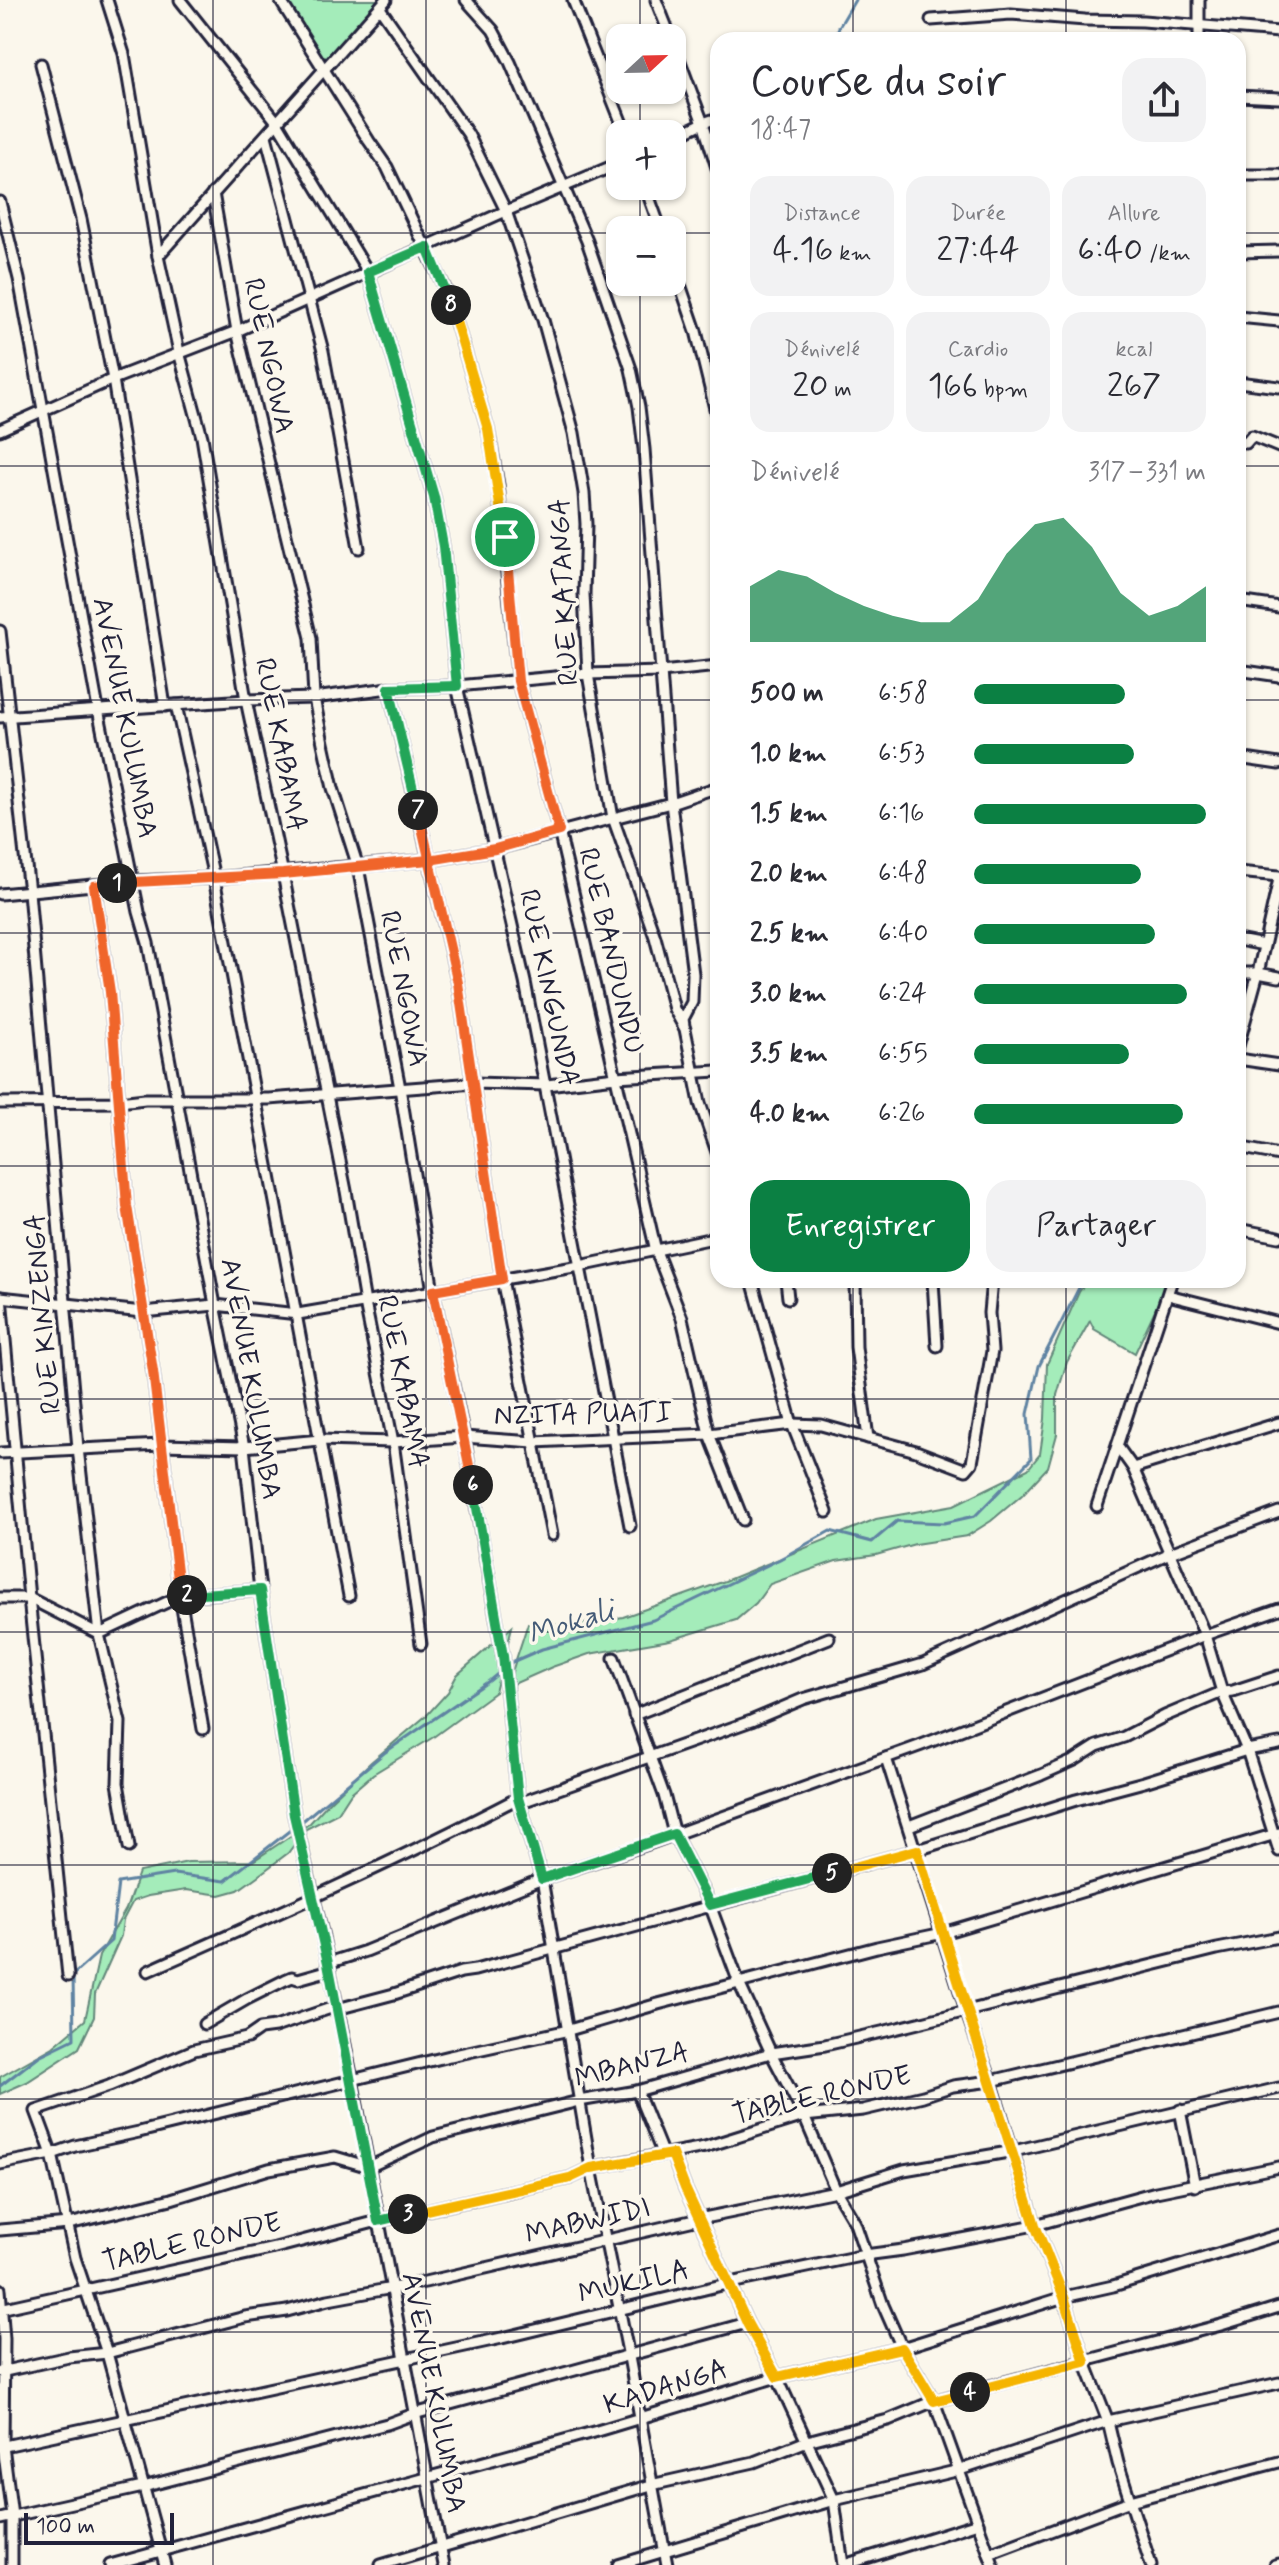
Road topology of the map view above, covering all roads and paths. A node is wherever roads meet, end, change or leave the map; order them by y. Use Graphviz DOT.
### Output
graph roads {
  1 [pos="107,0"];
  2 [pos="180,0"];
  3 [pos="280,0"];
  4 [pos="466,0"];
  5 [pos="573,0"];
  6 [pos="656,0"];
  7 [pos="1199,0"];
  8 [pos="383,4"];
  9 [pos="931,20"];
  10 [pos="666,24"];
  11 [pos="1200,26"];
  12 [pos="1200,32"];
  13 [pos="1279,32"];
  14 [pos="41,64"];
  15 [pos="325,69"];
  16 [pos="686,77"];
  17 [pos="1246,96"];
  18 [pos="1279,98"];
  19 [pos="620,120"];
  20 [pos="710,121"];
  21 [pos="277,122"];
  22 [pos="703,123"];
  23 [pos="686,131"];
  24 [pos="266,136"];
  25 [pos="710,145"];
  26 [pos="606,169"];
  27 [pos="1246,175"];
  28 [pos="1279,175"];
  29 [pos="563,186"];
  30 [pos="213,193"];
  31 [pos="0,202"];
  32 [pos="506,211"];
  33 [pos="427,247"];
  34 [pos="1279,251"];
  35 [pos="1246,252"];
  36 [pos="158,256"];
  37 [pos="368,272"];
  38 [pos="684,296"];
  39 [pos="309,298"];
  40 [pos="1246,318"];
  41 [pos="1279,321"];
  42 [pos="237,331"];
  43 [pos="179,352"];
  44 [pos="113,379"];
  45 [pos="1246,383"];
  46 [pos="1279,387"];
  47 [pos="710,388"];
  48 [pos="43,410"];
  49 [pos="0,430"];
  50 [pos="1246,443"];
  51 [pos="1279,447"];
  52 [pos="359,548"];
  53 [pos="1246,602"];
  54 [pos="1279,607"];
  55 [pos="0,631"];
  56 [pos="710,667"];
  57 [pos="1246,671"];
  58 [pos="661,672"];
  59 [pos="588,674"];
  60 [pos="1279,676"];
  61 [pos="518,681"];
  62 [pos="457,686"];
  63 [pos="389,688"];
  64 [pos="314,698"];
  65 [pos="246,700"];
  66 [pos="171,705"];
  67 [pos="98,709"];
  68 [pos="5,717"];
  69 [pos="1246,759"];
  70 [pos="1279,764"];
  71 [pos="710,790"];
  72 [pos="671,803"];
  73 [pos="613,818"];
  74 [pos="559,831"];
  75 [pos="495,849"];
  76 [pos="429,860"];
  77 [pos="358,867"];
  78 [pos="1246,873"];
  79 [pos="283,874"];
  80 [pos="214,878"];
  81 [pos="1279,878"];
  82 [pos="134,881"];
  83 [pos="94,886"];
  84 [pos="29,892"];
  85 [pos="0,894"];
  86 [pos="1275,916"];
  87 [pos="1246,942"];
  88 [pos="1264,945"];
  89 [pos="1246,973"];
  90 [pos="1258,973"];
  91 [pos="1279,977"];
  92 [pos="1246,1017"];
  93 [pos="685,1029"];
  94 [pos="1246,1060"];
  95 [pos="1279,1065"];
  96 [pos="710,1071"];
  97 [pos="693,1072"];
  98 [pos="616,1077"];
  99 [pos="474,1083"];
  100 [pos="547,1085"];
  101 [pos="400,1088"];
  102 [pos="326,1093"];
  103 [pos="177,1098"];
  104 [pos="256,1098"];
  105 [pos="47,1102"];
  106 [pos="119,1102"];
  107 [pos="0,1103"];
  108 [pos="710,1132"];
  109 [pos="1246,1149"];
  110 [pos="1279,1155"];
  111 [pos="1246,1231"];
  112 [pos="1279,1237"];
  113 [pos="710,1239"];
  114 [pos="656,1251"];
  115 [pos="580,1266"];
  116 [pos="502,1279"];
  117 [pos="754,1288"];
  118 [pos="787,1288"];
  119 [pos="855,1288"];
  120 [pos="933,1288"];
  121 [pos="991,1288"];
  122 [pos="1170,1288"];
  123 [pos="433,1291"];
  124 [pos="1168,1295"];
  125 [pos="0,1297"];
  126 [pos="788,1298"];
  127 [pos="65,1302"];
  128 [pos="365,1303"];
  129 [pos="215,1305"];
  130 [pos="143,1312"];
  131 [pos="298,1314"];
  132 [pos="1279,1323"];
  133 [pos="937,1346"];
  134 [pos="1279,1423"];
  135 [pos="792,1424"];
  136 [pos="709,1434"];
  137 [pos="464,1437"];
  138 [pos="614,1437"];
  139 [pos="868,1438"];
  140 [pos="320,1440"];
  141 [pos="393,1442"];
  142 [pos="534,1442"];
  143 [pos="161,1445"];
  144 [pos="244,1447"];
  145 [pos="1118,1447"];
  146 [pos="78,1448"];
  147 [pos="0,1453"];
  148 [pos="16,1453"];
  149 [pos="1133,1468"];
  150 [pos="1097,1506"];
  151 [pos="827,1512"];
  152 [pos="1279,1512"];
  153 [pos="743,1520"];
  154 [pos="630,1526"];
  155 [pos="552,1535"];
  156 [pos="1170,1553"];
  157 [pos="260,1590"];
  158 [pos="180,1596"];
  159 [pos="349,1596"];
  160 [pos="0,1598"];
  161 [pos="29,1598"];
  162 [pos="1279,1609"];
  163 [pos="99,1634"];
  164 [pos="1205,1635"];
  165 [pos="829,1638"];
  166 [pos="421,1644"];
  167 [pos="614,1658"];
  168 [pos="1279,1676"];
  169 [pos="1222,1692"];
  170 [pos="634,1715"];
  171 [pos="203,1729"];
  172 [pos="1279,1744"];
  173 [pos="1247,1750"];
  174 [pos="650,1757"];
  175 [pos="886,1758"];
  176 [pos="519,1801"];
  177 [pos="909,1826"];
  178 [pos="674,1834"];
  179 [pos="1277,1834"];
  180 [pos="129,1847"];
  181 [pos="917,1850"];
  182 [pos="1279,1851"];
  183 [pos="542,1879"];
  184 [pos="314,1898"];
  185 [pos="710,1905"];
  186 [pos="943,1933"];
  187 [pos="1279,1937"];
  188 [pos="554,1948"];
  189 [pos="329,1967"];
  190 [pos="148,1971"];
  191 [pos="68,1976"];
  192 [pos="739,1983"];
  193 [pos="337,2007"];
  194 [pos="1279,2012"];
  195 [pos="967,2013"];
  196 [pos="204,2024"];
  197 [pos="569,2030"];
  198 [pos="771,2053"];
  199 [pos="352,2079"];
  200 [pos="991,2081"];
  201 [pos="1279,2088"];
  202 [pos="637,2091"];
  203 [pos="579,2101"];
  204 [pos="1180,2110"];
  205 [pos="804,2116"];
  206 [pos="1014,2151"];
  207 [pos="52,2154"];
  208 [pos="668,2155"];
  209 [pos="0,2164"];
  210 [pos="369,2167"];
  211 [pos="1279,2167"];
  212 [pos="591,2168"];
  213 [pos="1195,2186"];
  214 [pos="836,2191"];
  215 [pos="699,2219"];
  216 [pos="378,2221"];
  217 [pos="69,2224"];
  218 [pos="1035,2225"];
  219 [pos="0,2230"];
  220 [pos="1279,2235"];
  221 [pos="606,2241"];
  222 [pos="865,2255"];
  223 [pos="730,2283"];
  224 [pos="390,2288"];
  225 [pos="0,2289"];
  226 [pos="86,2290"];
  227 [pos="1064,2297"];
  228 [pos="1279,2307"];
  229 [pos="1,2309"];
  230 [pos="619,2311"];
  231 [pos="747,2323"];
  232 [pos="902,2348"];
  233 [pos="107,2353"];
  234 [pos="629,2357"];
  235 [pos="403,2359"];
  236 [pos="1085,2362"];
  237 [pos="1,2372"];
  238 [pos="777,2377"];
  239 [pos="1279,2383"];
  240 [pos="934,2401"];
  241 [pos="414,2414"];
  242 [pos="639,2418"];
  243 [pos="125,2419"];
  244 [pos="1108,2421"];
  245 [pos="807,2441"];
  246 [pos="2,2446"];
  247 [pos="1279,2462"];
  248 [pos="960,2470"];
  249 [pos="426,2479"];
  250 [pos="651,2485"];
  251 [pos="143,2487"];
  252 [pos="834,2500"];
  253 [pos="1130,2501"];
  254 [pos="12,2516"];
  255 [pos="0,2519"];
  256 [pos="978,2523"];
  257 [pos="441,2547"];
  258 [pos="663,2551"];
  259 [pos="163,2552"];
  260 [pos="989,2554"];
  261 [pos="12,2565"];
  262 [pos="110,2565"];
  263 [pos="165,2565"];
  264 [pos="381,2565"];
  265 [pos="444,2565"];
  266 [pos="618,2565"];
  267 [pos="667,2565"];
  268 [pos="844,2565"];
  269 [pos="993,2565"];
  270 [pos="1151,2565"];
  1 -- 36 [label="street, RUE KABAMA"];
  2 -- 21 [label="street, RUE KINGUNDA"];
  3 -- 15 [label="street, RUE BANDUNDU"];
  4 -- 29 [label="street"];
  5 -- 19 [label="street"];
  6 -- 10 [label="street"];
  7 -- 11 [label="street"];
  8 -- 15 [label="street"];
  8 -- 32 [label="street, RUE KATANGA"];
  9 -- 11 [label="street"];
  11 -- 12 [label="street"];
  11 -- 13 [label="street"];
  14 -- 44 [label="street"];
  15 -- 21 [label="street"];
  15 -- 33 [label="street, RUE BANDUNDU"];
  16 -- 22 [label="street"];
  17 -- 18 [label="street"];
  20 -- 22 [label="street"];
  21 -- 24 [label="street"];
  21 -- 37 [label="street, RUE KINGUNDA"];
  22 -- 23 [label="street"];
  22 -- 25 [label="street"];
  24 -- 30 [label="street"];
  24 -- 39 [label="street"];
  26 -- 29 [label="street"];
  27 -- 28 [label="street"];
  29 -- 32 [label="street"];
  29 -- 58 [label="street"];
  30 -- 36 [label="street"];
  30 -- 42 [label="street, RUE NGOWA"];
  31 -- 48 [label="street, AVENUE KULUMBA"];
  32 -- 33 [label="street"];
  32 -- 59 [label="street, RUE KATANGA"];
  33 -- 37 [label="street"];
  33 -- 61 [label="street, RUE BANDUNDU"];
  34 -- 35 [label="street"];
  36 -- 43 [label="street, RUE KABAMA"];
  37 -- 39 [label="street"];
  37 -- 62 [label="street, RUE KINGUNDA"];
  38 -- 47 [label="street"];
  39 -- 42 [label="street"];
  39 -- 52 [label="street"];
  40 -- 41 [label="street"];
  42 -- 43 [label="street"];
  42 -- 64 [label="street, RUE NGOWA"];
  43 -- 44 [label="street"];
  43 -- 65 [label="street, RUE KABAMA"];
  44 -- 48 [label="street"];
  44 -- 66 [label="street"];
  45 -- 46 [label="street"];
  48 -- 49 [label="street"];
  48 -- 67 [label="street, AVENUE KULUMBA"];
  50 -- 51 [label="street"];
  53 -- 54 [label="street"];
  55 -- 68 [label="street, RUE KINZENGA"];
  56 -- 58 [label="street"];
  57 -- 60 [label="street"];
  58 -- 59 [label="street"];
  58 -- 72 [label="street"];
  59 -- 61 [label="street"];
  59 -- 73 [label="street, RUE KATANGA"];
  61 -- 62 [label="street"];
  61 -- 74 [label="street, RUE BANDUNDU"];
  62 -- 63 [label="street"];
  62 -- 75 [label="street, RUE KINGUNDA"];
  63 -- 64 [label="street"];
  63 -- 76 [label="street"];
  64 -- 65 [label="street"];
  64 -- 77 [label="street, RUE NGOWA"];
  65 -- 66 [label="street"];
  65 -- 79 [label="street, RUE KABAMA"];
  66 -- 67 [label="street"];
  66 -- 80 [label="street"];
  67 -- 68 [label="street"];
  67 -- 82 [label="street, AVENUE KULUMBA"];
  68 -- 84 [label="street, RUE KINZENGA"];
  69 -- 70 [label="street"];
  71 -- 72 [label="street"];
  72 -- 73 [label="street"];
  72 -- 93 [label="street"];
  73 -- 74 [label="street"];
  73 -- 93 [label="street, RUE KATANGA"];
  74 -- 75 [label="street"];
  74 -- 98 [label="street, RUE BANDUNDU"];
  75 -- 76 [label="street"];
  75 -- 100 [label="street, RUE KINGUNDA"];
  76 -- 77 [label="street"];
  76 -- 99 [label="street"];
  77 -- 79 [label="street"];
  77 -- 101 [label="street, RUE NGOWA"];
  78 -- 81 [label="street"];
  79 -- 80 [label="street"];
  79 -- 102 [label="street, RUE KABAMA"];
  80 -- 82 [label="street"];
  80 -- 104 [label="street"];
  81 -- 86 [label="street"];
  82 -- 83 [label="street"];
  82 -- 103 [label="street, AVENUE KULUMBA"];
  83 -- 84 [label="street"];
  83 -- 106 [label="street"];
  84 -- 85 [label="street"];
  84 -- 105 [label="street, RUE KINZENGA"];
  86 -- 88 [label="street"];
  87 -- 88 [label="street"];
  88 -- 90 [label="street"];
  89 -- 90 [label="street"];
  90 -- 91 [label="street"];
  90 -- 92 [label="street"];
  93 -- 97 [label="street, RUE KATANGA"];
  94 -- 95 [label="street"];
  96 -- 97 [label="street"];
  97 -- 98 [label="street"];
  97 -- 108 [label="street, RUE KATANGA"];
  98 -- 100 [label="street"];
  98 -- 114 [label="street, RUE BANDUNDU"];
  99 -- 100 [label="street"];
  99 -- 101 [label="street"];
  99 -- 116 [label="street"];
  100 -- 115 [label="street, RUE KINGUNDA"];
  101 -- 102 [label="street"];
  101 -- 123 [label="street, RUE NGOWA"];
  102 -- 104 [label="street"];
  102 -- 128 [label="street, RUE KABAMA"];
  103 -- 104 [label="street"];
  103 -- 106 [label="street"];
  103 -- 129 [label="street, AVENUE KULUMBA"];
  104 -- 131 [label="street"];
  105 -- 106 [label="street"];
  105 -- 107 [label="street"];
  105 -- 127 [label="street, RUE KINZENGA"];
  106 -- 130 [label="street"];
  109 -- 110 [label="street"];
  111 -- 112 [label="street"];
  113 -- 114 [label="street"];
  114 -- 115 [label="street"];
  114 -- 136 [label="street, RUE BANDUNDU"];
  115 -- 116 [label="street"];
  115 -- 138 [label="street, RUE KINGUNDA"];
  116 -- 123 [label="street"];
  116 -- 142 [label="street"];
  117 -- 135 [label="street"];
  118 -- 126 [label="street"];
  119 -- 139 [label="street"];
  120 -- 133 [label="street"];
  121 -- 139 [label="street, NZITA PUATI"];
  122 -- 124 [label="street"];
  123 -- 128 [label="street"];
  123 -- 137 [label="street, RUE NGOWA"];
  124 -- 132 [label="street"];
  124 -- 145 [label="street"];
  125 -- 127 [label="street"];
  125 -- 148 [label="street"];
  127 -- 130 [label="street"];
  127 -- 146 [label="street, RUE KINZENGA"];
  128 -- 131 [label="street"];
  128 -- 141 [label="street, RUE KABAMA"];
  129 -- 130 [label="street"];
  129 -- 131 [label="street"];
  129 -- 144 [label="street, AVENUE KULUMBA"];
  130 -- 143 [label="street"];
  131 -- 140 [label="street"];
  134 -- 149 [label="street"];
  135 -- 136 [label="street, NZITA PUATI"];
  135 -- 139 [label="street, NZITA PUATI"];
  135 -- 151 [label="street"];
  136 -- 138 [label="street, NZITA PUATI"];
  136 -- 153 [label="street, RUE BANDUNDU"];
  137 -- 141 [label="street, NZITA PUATI"];
  137 -- 142 [label="street, NZITA PUATI"];
  137 -- 176 [label="street, RUE NGOWA"];
  138 -- 142 [label="street, NZITA PUATI"];
  138 -- 154 [label="street, RUE KINGUNDA"];
  140 -- 141 [label="street, NZITA PUATI"];
  140 -- 144 [label="street, NZITA PUATI"];
  140 -- 159 [label="street"];
  141 -- 166 [label="street, RUE KABAMA"];
  142 -- 155 [label="street"];
  143 -- 144 [label="street, NZITA PUATI"];
  143 -- 146 [label="street, NZITA PUATI"];
  143 -- 158 [label="street"];
  144 -- 157 [label="street, AVENUE KULUMBA"];
  145 -- 149 [label="street"];
  145 -- 150 [label="street"];
  146 -- 148 [label="street, NZITA PUATI"];
  146 -- 163 [label="street, RUE KINZENGA"];
  147 -- 148 [label="street, NZITA PUATI"];
  148 -- 161 [label="street"];
  149 -- 156 [label="street"];
  152 -- 156 [label="street"];
  156 -- 164 [label="street"];
  156 -- 174 [label="street"];
  157 -- 158 [label="street"];
  157 -- 184 [label="street, AVENUE KULUMBA"];
  158 -- 163 [label="street"];
  158 -- 171 [label="street"];
  160 -- 161 [label="street"];
  161 -- 163 [label="street"];
  161 -- 191 [label="street"];
  162 -- 164 [label="street"];
  163 -- 180 [label="street, RUE KINZENGA"];
  164 -- 169 [label="street"];
  164 -- 175 [label="street"];
  165 -- 170 [label="street"];
  167 -- 170 [label="street"];
  168 -- 169 [label="street"];
  169 -- 173 [label="street"];
  169 -- 177 [label="street"];
  170 -- 174 [label="street"];
  172 -- 173 [label="street"];
  173 -- 179 [label="street"];
  173 -- 181 [label="street"];
  174 -- 176 [label="street"];
  174 -- 178 [label="street"];
  175 -- 177 [label="street"];
  175 -- 178 [label="street"];
  176 -- 183 [label="street, RUE NGOWA"];
  176 -- 184 [label="street"];
  177 -- 181 [label="street"];
  178 -- 183 [label="street"];
  178 -- 185 [label="street"];
  179 -- 182 [label="street"];
  179 -- 186 [label="street"];
  181 -- 185 [label="street"];
  181 -- 186 [label="street"];
  183 -- 188 [label="street, RUE NGOWA"];
  183 -- 189 [label="street"];
  184 -- 189 [label="street, AVENUE KULUMBA"];
  184 -- 190 [label="street"];
  185 -- 188 [label="street"];
  185 -- 192 [label="street"];
  186 -- 192 [label="street"];
  186 -- 195 [label="street"];
  187 -- 195 [label="street, MBANZA"];
  188 -- 193 [label="street"];
  188 -- 197 [label="street, RUE NGOWA"];
  189 -- 193 [label="street, AVENUE KULUMBA"];
  189 -- 196 [label="street"];
  192 -- 197 [label="street"];
  192 -- 198 [label="street"];
  193 -- 199 [label="street, AVENUE KULUMBA"];
  193 -- 207 [label="street"];
  194 -- 200 [label="street, TABLE RONDE"];
  195 -- 198 [label="street, MBANZA"];
  195 -- 200 [label="street"];
  197 -- 199 [label="street"];
  197 -- 203 [label="street, RUE NGOWA"];
  198 -- 202 [label="street, MBANZA"];
  198 -- 205 [label="street"];
  199 -- 207 [label="street"];
  199 -- 210 [label="street, AVENUE KULUMBA"];
  200 -- 205 [label="street, TABLE RONDE"];
  200 -- 206 [label="street"];
  201 -- 204 [label="street, MABWIDI"];
  202 -- 203 [label="street, MBANZA"];
  202 -- 208 [label="street"];
  203 -- 210 [label="street, MBANZA"];
  203 -- 212 [label="street, RUE NGOWA"];
  204 -- 206 [label="street, MABWIDI"];
  204 -- 213 [label="street"];
  205 -- 208 [label="street, TABLE RONDE"];
  205 -- 214 [label="street"];
  206 -- 214 [label="street, MABWIDI"];
  206 -- 218 [label="street"];
  207 -- 209 [label="street"];
  207 -- 217 [label="street"];
  208 -- 212 [label="street, TABLE RONDE"];
  208 -- 215 [label="street"];
  210 -- 216 [label="street, AVENUE KULUMBA"];
  210 -- 217 [label="street"];
  211 -- 213 [label="street, MUKILA"];
  212 -- 216 [label="street, TABLE RONDE"];
  212 -- 221 [label="street, RUE NGOWA"];
  213 -- 218 [label="street, MUKILA"];
  214 -- 215 [label="street, MABWIDI"];
  214 -- 222 [label="street"];
  215 -- 221 [label="street, MABWIDI"];
  215 -- 223 [label="street"];
  216 -- 224 [label="street, AVENUE KULUMBA"];
  216 -- 226 [label="street, TABLE RONDE"];
  217 -- 219 [label="street"];
  217 -- 226 [label="street"];
  218 -- 222 [label="street, MUKILA"];
  218 -- 227 [label="street"];
  220 -- 227 [label="street, KADANGA"];
  221 -- 224 [label="street, MABWIDI"];
  221 -- 230 [label="street, RUE NGOWA"];
  222 -- 223 [label="street, MUKILA"];
  222 -- 232 [label="street"];
  223 -- 230 [label="street, MUKILA"];
  223 -- 231 [label="street"];
  224 -- 233 [label="street, MABWIDI"];
  224 -- 235 [label="street, AVENUE KULUMBA"];
  225 -- 229 [label="street"];
  226 -- 229 [label="street, TABLE RONDE"];
  226 -- 233 [label="street"];
  227 -- 232 [label="street, KADANGA"];
  227 -- 236 [label="street"];
  228 -- 236 [label="street"];
  229 -- 237 [label="street"];
  230 -- 234 [label="street, RUE NGOWA"];
  230 -- 235 [label="street, MUKILA"];
  231 -- 234 [label="street"];
  231 -- 238 [label="street"];
  232 -- 238 [label="street, KADANGA"];
  232 -- 240 [label="street"];
  233 -- 237 [label="street, MABWIDI"];
  233 -- 243 [label="street"];
  234 -- 241 [label="street"];
  234 -- 242 [label="street, RUE NGOWA"];
  235 -- 241 [label="street, AVENUE KULUMBA"];
  235 -- 243 [label="street, MUKILA"];
  236 -- 240 [label="street"];
  236 -- 244 [label="street"];
  237 -- 246 [label="street"];
  238 -- 242 [label="street, KADANGA"];
  238 -- 245 [label="street"];
  239 -- 244 [label="street"];
  240 -- 245 [label="street"];
  240 -- 248 [label="street"];
  241 -- 249 [label="street, AVENUE KULUMBA"];
  241 -- 251 [label="street"];
  242 -- 249 [label="street, KADANGA"];
  242 -- 250 [label="street, RUE NGOWA"];
  243 -- 246 [label="street, MUKILA"];
  243 -- 251 [label="street"];
  244 -- 248 [label="street"];
  244 -- 253 [label="street"];
  245 -- 250 [label="street"];
  245 -- 252 [label="street"];
  246 -- 254 [label="street"];
  247 -- 253 [label="street"];
  248 -- 252 [label="street"];
  248 -- 256 [label="street"];
  249 -- 257 [label="street, AVENUE KULUMBA"];
  249 -- 259 [label="street, KADANGA"];
  250 -- 257 [label="street"];
  250 -- 258 [label="street, RUE NGOWA"];
  251 -- 254 [label="street"];
  251 -- 259 [label="street"];
  252 -- 258 [label="street"];
  252 -- 268 [label="street"];
  253 -- 260 [label="street"];
  253 -- 270 [label="street"];
  254 -- 255 [label="street"];
  254 -- 261 [label="street"];
  256 -- 260 [label="street"];
  256 -- 268 [label="street"];
  257 -- 264 [label="street"];
  257 -- 265 [label="street, AVENUE KULUMBA"];
  258 -- 266 [label="street"];
  258 -- 267 [label="street, RUE NGOWA"];
  259 -- 262 [label="street, KADANGA"];
  259 -- 263 [label="street"];
  260 -- 269 [label="street"];
}
